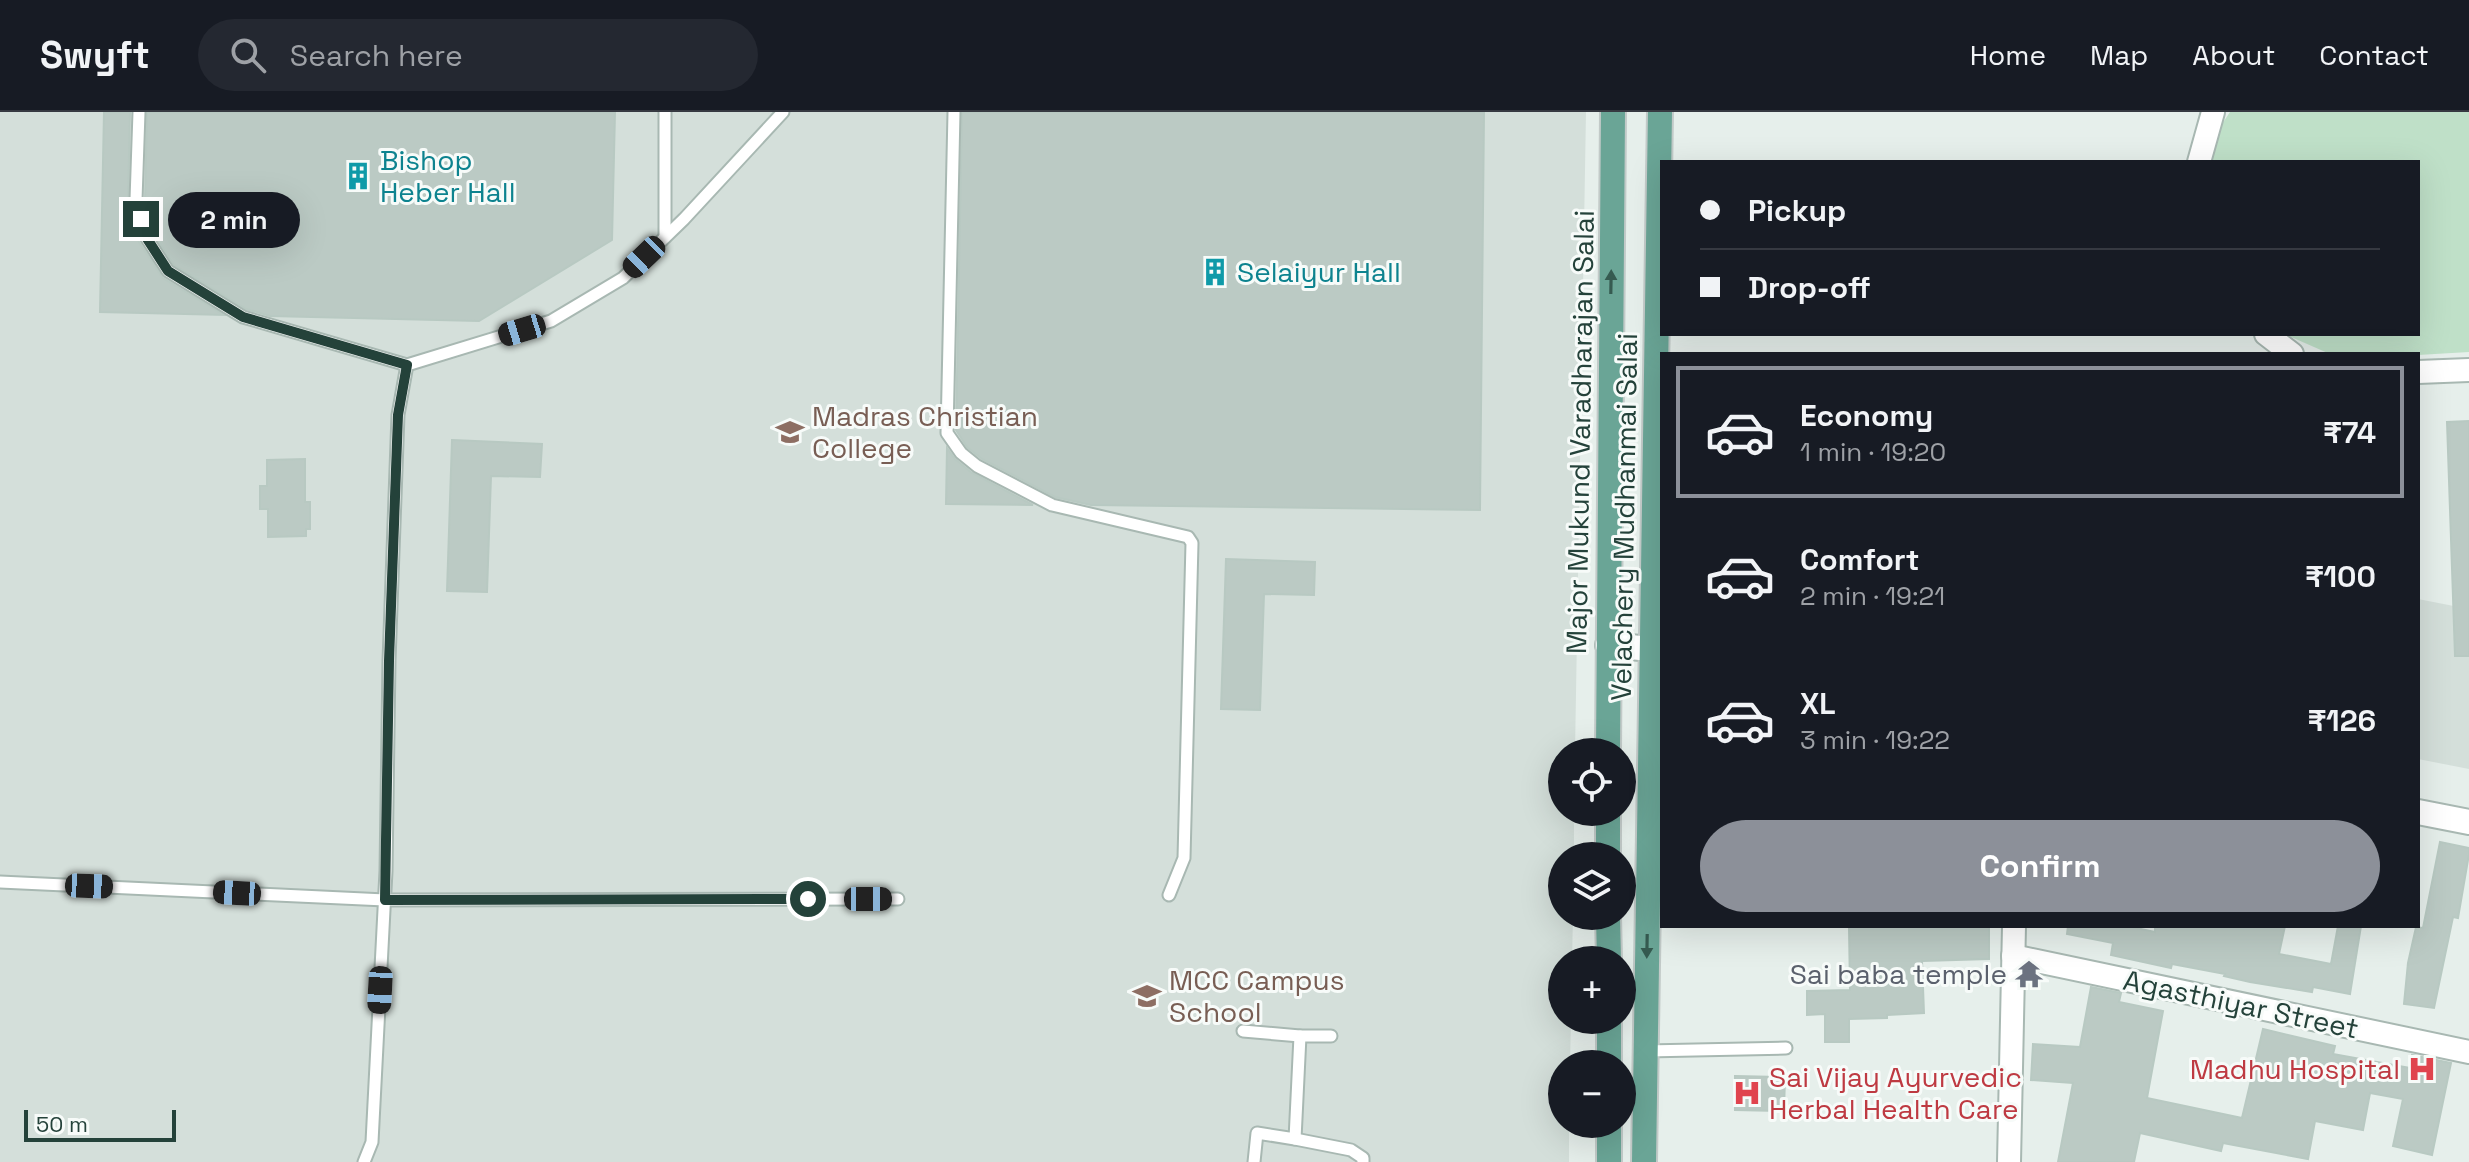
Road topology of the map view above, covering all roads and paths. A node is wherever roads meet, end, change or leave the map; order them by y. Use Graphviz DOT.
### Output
graph roads {
  1 [pos="139,112"];
  2 [pos="665,112"];
  3 [pos="783,112"];
  4 [pos="954,112"];
  5 [pos="1613,112"];
  6 [pos="1660,112"];
  7 [pos="2213,112"];
  8 [pos="2200,160"];
  9 [pos="1660,227"];
  10 [pos="665,237"];
  11 [pos="2269,336"];
  12 [pos="2289,352"];
  13 [pos="407,365"];
  14 [pos="2469,370"];
  15 [pos="2420,372"];
  16 [pos="1608,645"];
  17 [pos="1657,649"];
  18 [pos="1608,738"];
  19 [pos="2420,812"];
  20 [pos="2469,822"];
  21 [pos="0,882"];
  22 [pos="1169,895"];
  23 [pos="898,899"];
  24 [pos="385,900"];
  25 [pos="2014,928"];
  26 [pos="2013,956"];
  27 [pos="1243,1031"];
  28 [pos="1300,1036"];
  29 [pos="1331,1036"];
  30 [pos="1786,1048"];
  31 [pos="1646,1051"];
  32 [pos="2469,1052"];
  33 [pos="1609,1138"];
  34 [pos="1295,1139"];
  35 [pos="364,1162"];
  36 [pos="1254,1162"];
  37 [pos="1363,1162"];
  38 [pos="1609,1162"];
  39 [pos="1644,1162"];
  40 [pos="2009,1162"];
  1 -- 13 [label="lane"];
  2 -- 10 [label="lane"];
  3 -- 10 [label="lane"];
  4 -- 22 [label="lane"];
  16 -- 5 [label="main road, Major Mukund Varadharajan Salai, one-way"];
  6 -- 9 [label="main road, Velachery Mudhanmai Salai"];
  7 -- 8 [label="street"];
  9 -- 17 [label="main road, Velachery Mudhanmai Salai"];
  10 -- 13 [label="lane"];
  11 -- 12 [label="street"];
  13 -- 24 [label="lane"];
  14 -- 15 [label="street"];
  16 -- 17 [label="street"];
  16 -- 18 [label="main road, Major Mukund Varadharajan Salai"];
  17 -- 31 [label="main road, Velachery Mudhanmai Salai, one-way"];
  19 -- 20 [label="street"];
  21 -- 24 [label="lane"];
  23 -- 24 [label="lane"];
  24 -- 35 [label="lane"];
  25 -- 26 [label="street"];
  26 -- 32 [label="street, Agasthiyar Street"];
  26 -- 40 [label="street"];
  27 -- 28 [label="lane"];
  28 -- 29 [label="lane"];
  28 -- 34 [label="lane"];
  30 -- 31 [label="lane"];
  31 -- 39 [label="main road, Velachery Mudhanmai Salai"];
  33 -- 38 [label="main road"];
  34 -- 36 [label="lane"];
  34 -- 37 [label="lane"];
}
